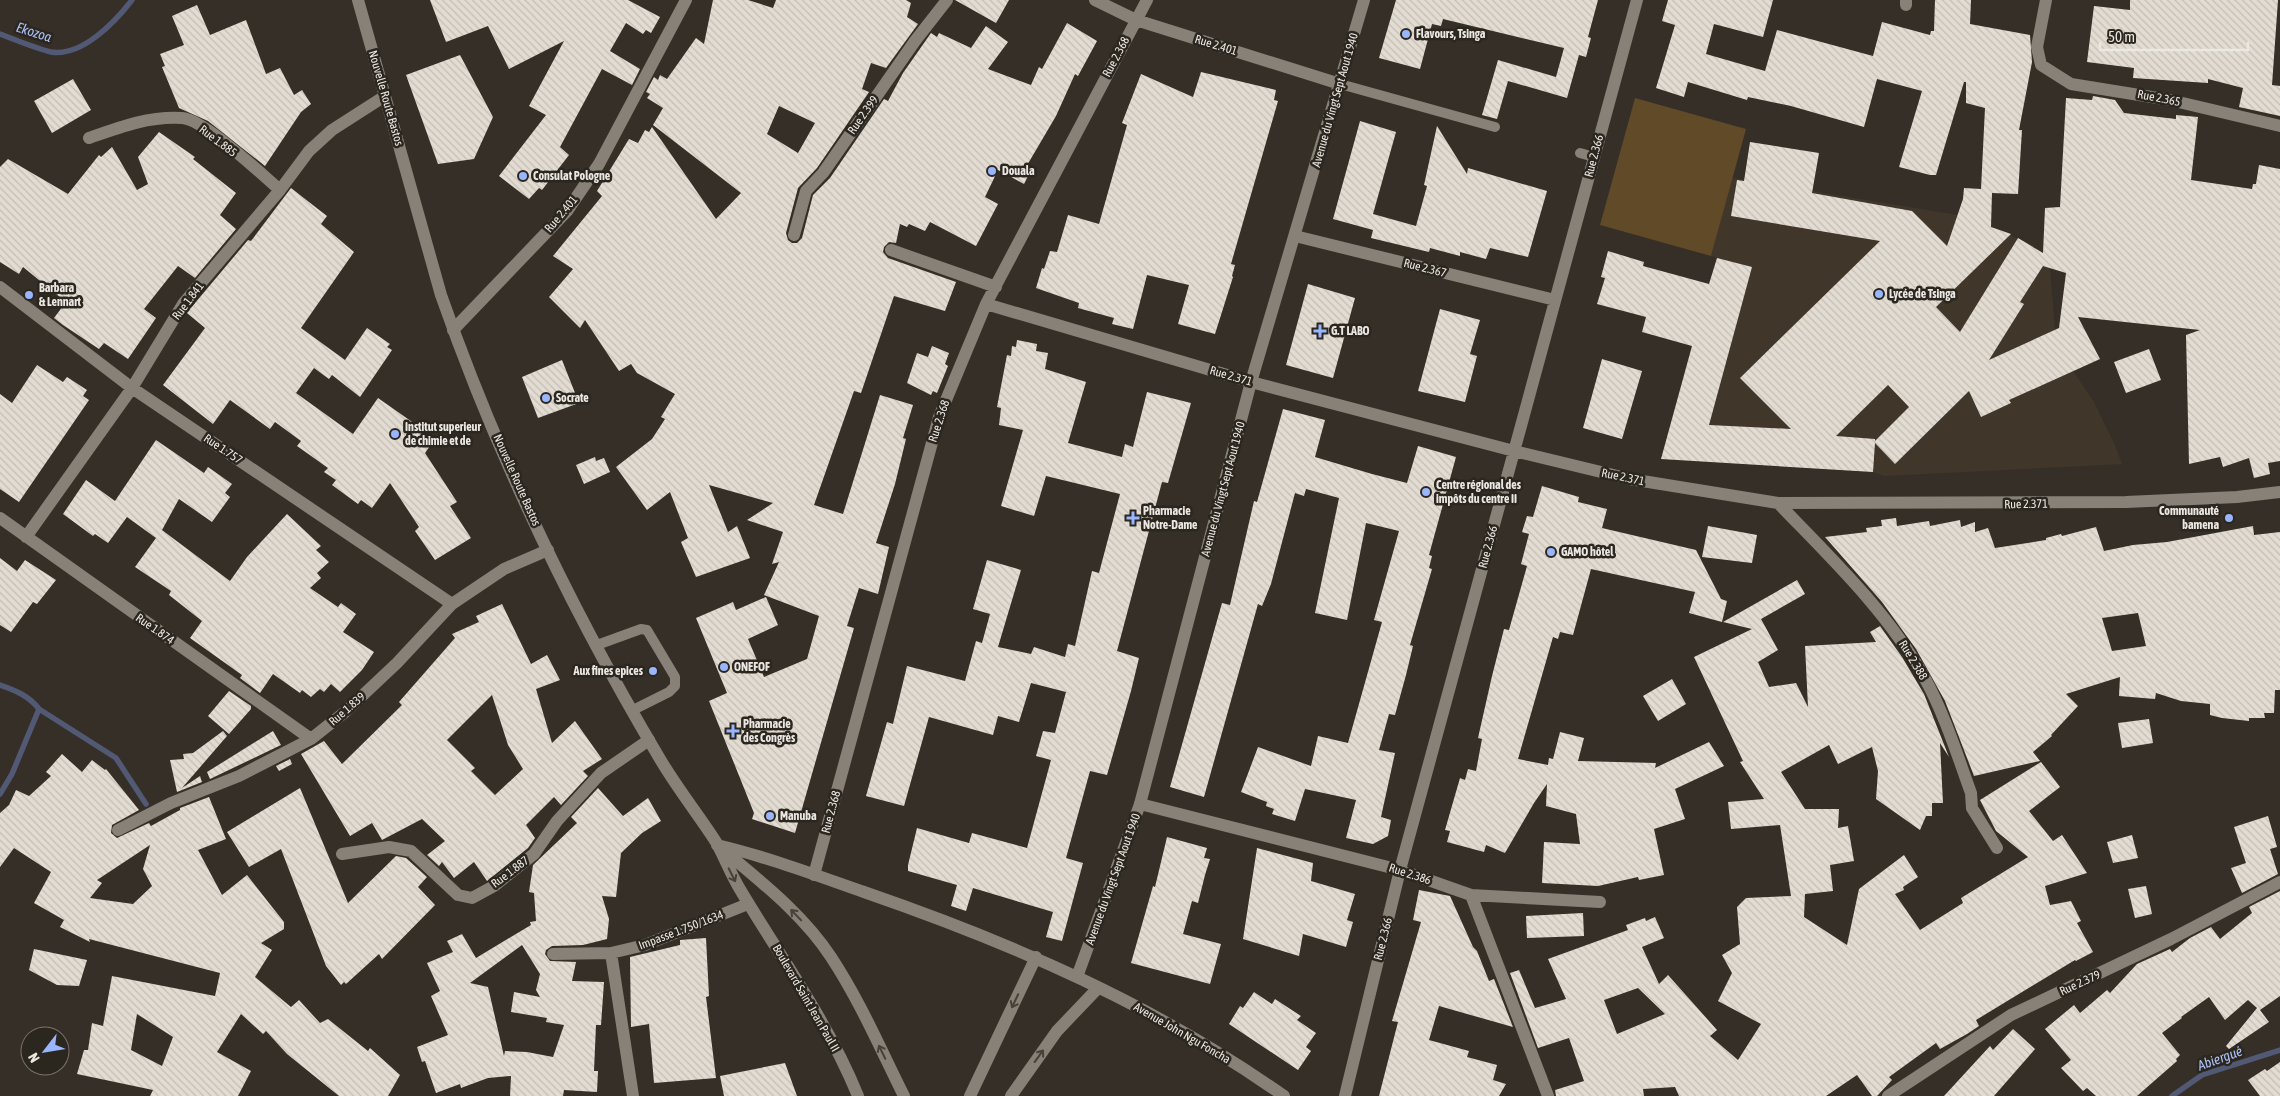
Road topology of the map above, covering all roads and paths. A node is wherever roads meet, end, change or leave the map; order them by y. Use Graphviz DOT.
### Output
graph roads {
  1 [pos="358,0"];
  2 [pos="686,0"];
  3 [pos="947,0"];
  4 [pos="1095,0"];
  5 [pos="1147,0"];
  6 [pos="1364,0"];
  7 [pos="1637,0"];
  8 [pos="2046,0"];
  9 [pos="1136,20"];
  10 [pos="1340,84"];
  11 [pos="385,96"];
  12 [pos="2280,126"];
  13 [pos="1495,127"];
  14 [pos="89,138"];
  15 [pos="1580,152"];
  16 [pos="1594,157"];
  17 [pos="280,190"];
  18 [pos="794,235"];
  19 [pos="1295,236"];
  20 [pos="891,250"];
  21 [pos="0,287"];
  22 [pos="996,287"];
  23 [pos="1556,300"];
  24 [pos="986,304"];
  25 [pos="453,330"];
  26 [pos="1252,382"];
  27 [pos="132,388"];
  28 [pos="1514,452"];
  29 [pos="2280,492"];
  30 [pos="1778,503"];
  31 [pos="0,518"];
  32 [pos="26,537"];
  33 [pos="548,550"];
  34 [pos="452,604"];
  35 [pos="597,645"];
  36 [pos="633,710"];
  37 [pos="311,738"];
  38 [pos="649,740"];
  39 [pos="1140,804"];
  40 [pos="118,830"];
  41 [pos="717,845"];
  42 [pos="1997,848"];
  43 [pos="342,854"];
  44 [pos="1400,870"];
  45 [pos="814,875"];
  46 [pos="2280,882"];
  47 [pos="1471,895"];
  48 [pos="1600,902"];
  49 [pos="748,904"];
  50 [pos="611,953"];
  51 [pos="553,954"];
  52 [pos="1036,957"];
  53 [pos="1077,977"];
  54 [pos="1098,988"];
  55 [pos="633,1096"];
  56 [pos="858,1096"];
  57 [pos="904,1096"];
  58 [pos="970,1096"];
  59 [pos="1011,1096"];
  60 [pos="1284,1096"];
  61 [pos="1344,1096"];
  62 [pos="1548,1096"];
  63 [pos="1888,1096"];
  1 -- 11 [label="street, Nouvelle Route Bastos"];
  2 -- 25 [label="street, Rue 2.401"];
  3 -- 18 [label="street, Rue 2.399"];
  4 -- 9 [label="street, Rue 2.401"];
  5 -- 9 [label="street, Rue 2.368"];
  6 -- 10 [label="street, Avenue du Vingt Sept Aout 1940"];
  7 -- 16 [label="street, Rue 2.366"];
  8 -- 12 [label="street, Rue 2.365"];
  9 -- 10 [label="street, Rue 2.401"];
  9 -- 22 [label="street, Rue 2.368"];
  10 -- 13 [label="lane"];
  10 -- 19 [label="street, Avenue du Vingt Sept Aout 1940"];
  11 -- 17 [label="street, Rue 1.841"];
  11 -- 25 [label="street, Nouvelle Route Bastos"];
  14 -- 17 [label="street, Rue 1.885"];
  15 -- 16 [label="lane"];
  16 -- 23 [label="street, Rue 2.366"];
  17 -- 27 [label="street, Rue 1.841"];
  19 -- 23 [label="street, Rue 2.367"];
  19 -- 26 [label="street, Avenue du Vingt Sept Aout 1940"];
  20 -- 22 [label="street"];
  21 -- 27 [label="street, Rue 1.757"];
  22 -- 24 [label="street, Rue 2.368"];
  23 -- 28 [label="street, Rue 2.366"];
  24 -- 26 [label="street, Rue 2.371"];
  24 -- 45 [label="street, Rue 2.368"];
  25 -- 33 [label="street, Nouvelle Route Bastos"];
  26 -- 28 [label="street, Rue 2.371"];
  26 -- 39 [label="street, Avenue du Vingt Sept Aout 1940"];
  27 -- 32 [label="street, Rue 1.841"];
  27 -- 34 [label="street, Rue 1.757"];
  28 -- 30 [label="street, Rue 2.371"];
  28 -- 44 [label="street, Rue 2.366"];
  29 -- 30 [label="street, Rue 2.371"];
  30 -- 42 [label="street, Rue 2.388"];
  31 -- 32 [label="street, Rue 1.874"];
  32 -- 37 [label="street, Rue 1.874"];
  33 -- 34 [label="street, Rue 1.839"];
  33 -- 35 [label="street, Nouvelle Route Bastos"];
  34 -- 37 [label="street, Rue 1.839"];
  35 -- 36 [label="street, Nouvelle Route Bastos"];
  35 -- 36 [label="lane"];
  36 -- 38 [label="street, Nouvelle Route Bastos"];
  37 -- 40 [label="street, Rue 1.839"];
  38 -- 41 [label="street, Nouvelle Route Bastos"];
  38 -- 43 [label="street, Rue 1.887"];
  39 -- 44 [label="street, Rue 2.386"];
  39 -- 53 [label="street, Avenue du Vingt Sept Aout 1940"];
  41 -- 45 [label="street, Avenue John Ngu Foncha"];
  41 -- 49 [label="street, Boulevard Saint Jean Paul II, one-way"];
  57 -- 41 [label="street, one-way"];
  44 -- 47 [label="street, Rue 2.386"];
  44 -- 61 [label="street, Rue 2.366"];
  45 -- 52 [label="street, Avenue John Ngu Foncha"];
  46 -- 63 [label="street, Rue 2.379"];
  47 -- 48 [label="street, Rue 2.386"];
  47 -- 62 [label="street"];
  49 -- 50 [label="street, Impasse 1.750/1634"];
  49 -- 56 [label="street, Boulevard Saint Jean Paul II"];
  50 -- 51 [label="street, Impasse 1.750/1634"];
  50 -- 55 [label="street"];
  52 -- 53 [label="street, Avenue John Ngu Foncha"];
  52 -- 58 [label="street, one-way"];
  53 -- 54 [label="street, Avenue John Ngu Foncha"];
  59 -- 54 [label="street, one-way"];
  54 -- 60 [label="street, Avenue John Ngu Foncha"];
}
